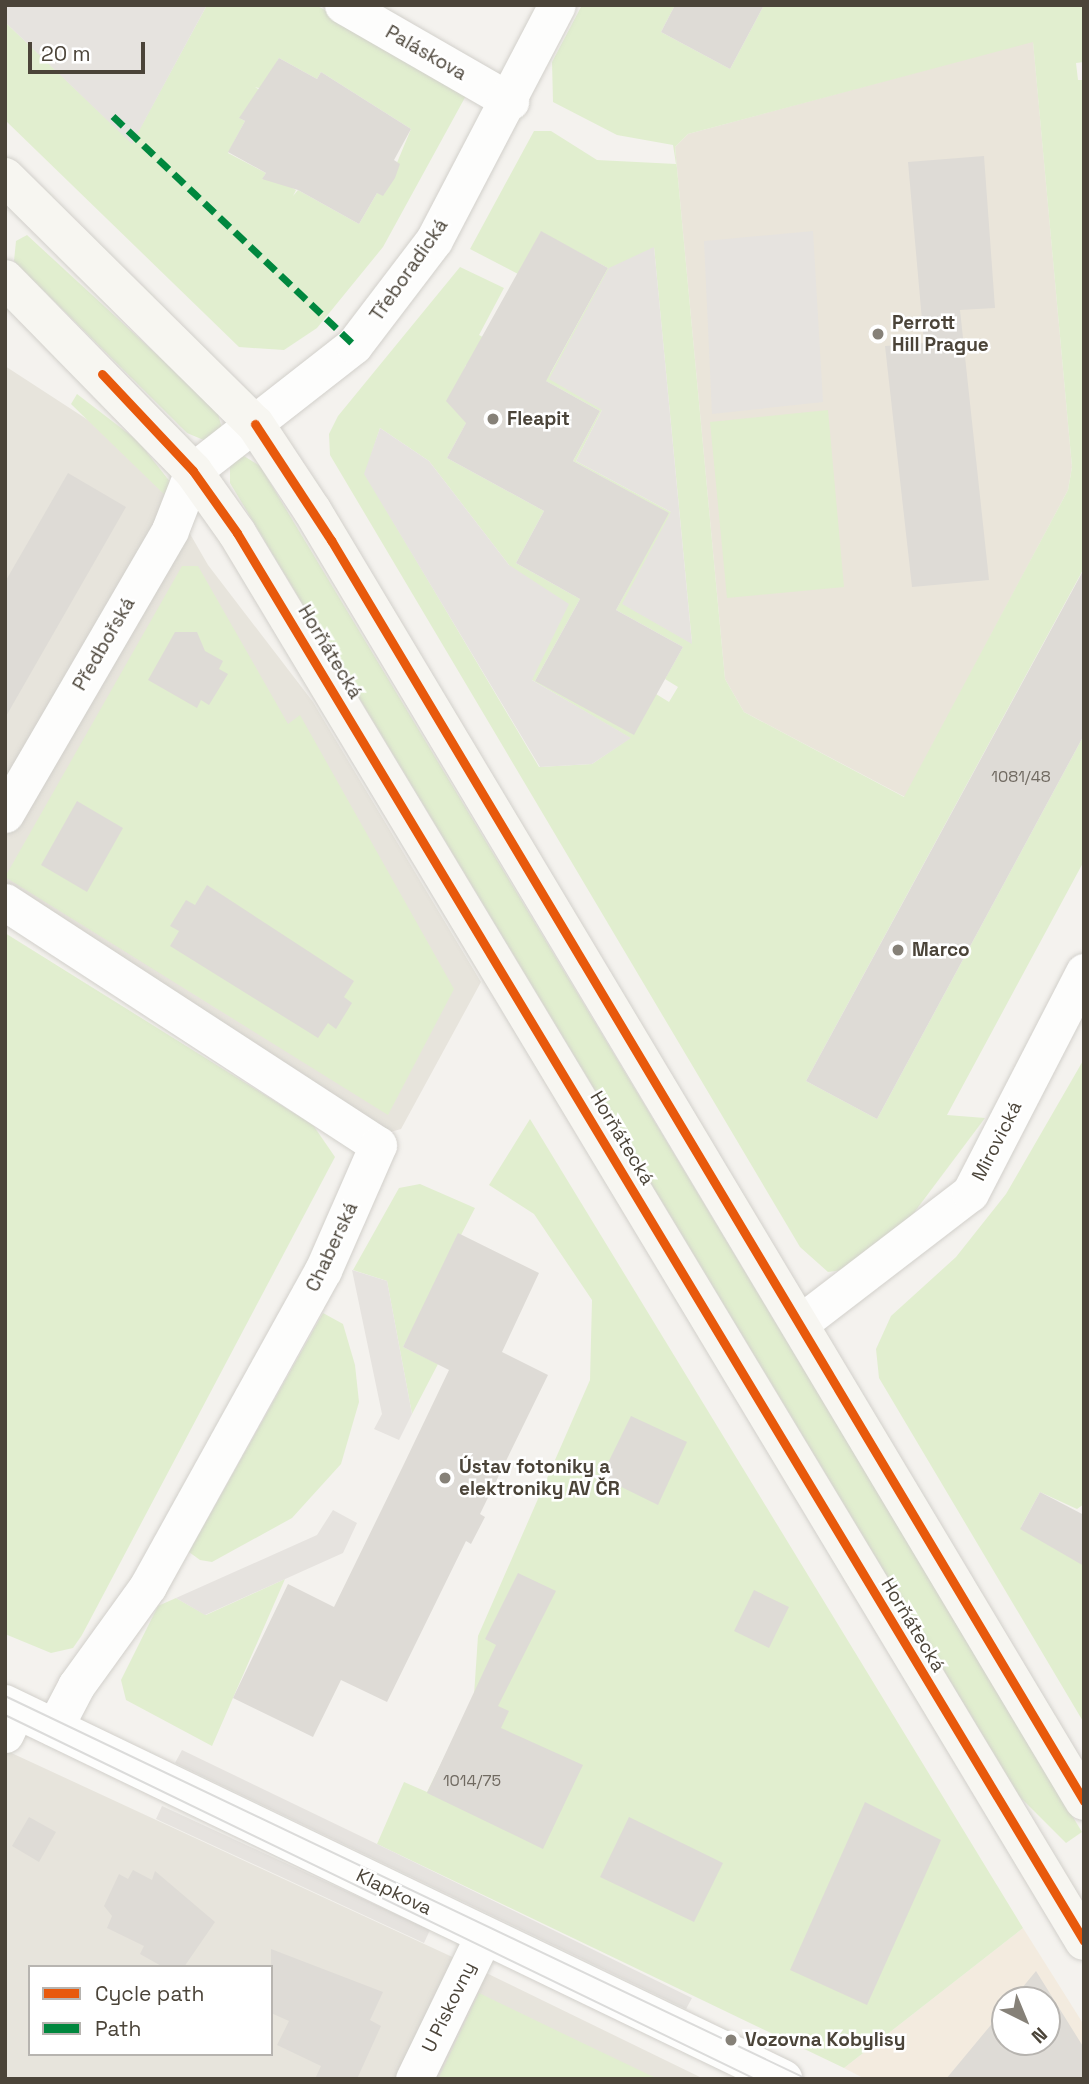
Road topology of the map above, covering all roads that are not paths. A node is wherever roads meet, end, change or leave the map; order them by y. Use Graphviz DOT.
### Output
graph roads {
  1 [pos="343,5"];
  2 [pos="557,5"];
  3 [pos="510,101"];
  4 [pos="7,182"];
  5 [pos="5,279"];
  6 [pos="255,424"];
  7 [pos="193,471"];
  8 [pos="5,814"];
  9 [pos="5,902"];
  10 [pos="1084,972"];
  11 [pos="799,1324"];
  12 [pos="9,1716"];
  13 [pos="54,1728"];
  14 [pos="1084,1801"];
  15 [pos="484,1935"];
  16 [pos="1084,1941"];
  17 [pos="414,2079"];
  18 [pos="783,2079"];
  1 -- 3 [label="street, Paláskova"];
  2 -- 3 [label="street, Třeboradická"];
  3 -- 6 [label="street, Třeboradická"];
  4 -- 6 [label="main road"];
  5 -- 7 [label="main road, Horňátecká"];
  6 -- 7 [label="street, Třeboradická"];
  6 -- 11 [label="main road"];
  7 -- 8 [label="street, Předbořská"];
  7 -- 16 [label="main road, Horňátecká"];
  9 -- 13 [label="street, Chaberská"];
  10 -- 11 [label="street, Mirovická"];
  11 -- 14 [label="main road"];
  12 -- 13 [label="street, Klapkova"];
  13 -- 15 [label="street, Klapkova"];
  15 -- 17 [label="street, U Pískovny"];
  15 -- 18 [label="street, Klapkova"];
}
